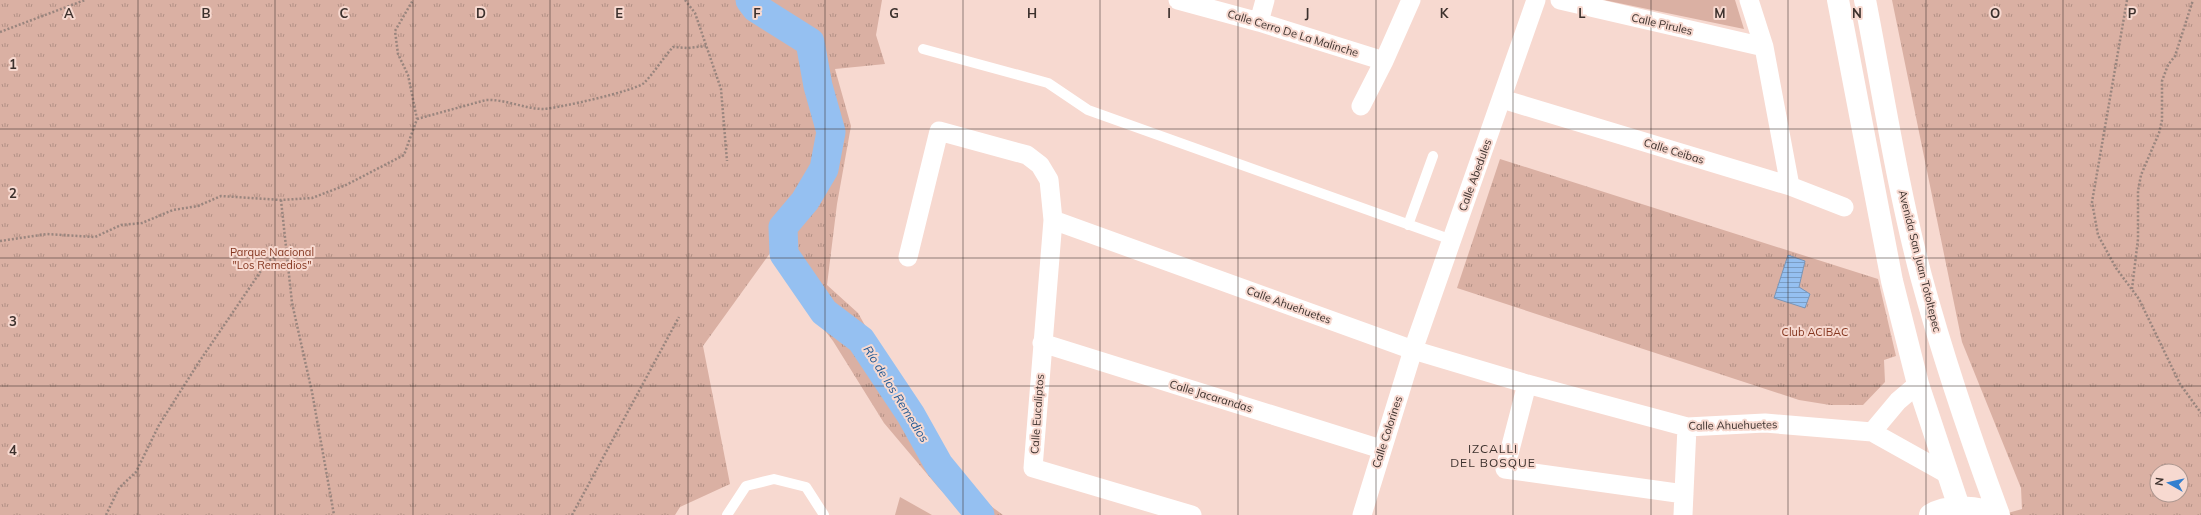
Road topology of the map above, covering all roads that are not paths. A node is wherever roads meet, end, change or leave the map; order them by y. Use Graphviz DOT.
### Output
graph roads {
  1 [pos="1178,0"];
  2 [pos="1265,0"];
  3 [pos="1411,0"];
  4 [pos="1536,0"];
  5 [pos="1560,0"];
  6 [pos="1749,0"];
  7 [pos="1838,0"];
  8 [pos="1865,0"];
  9 [pos="1258,22"];
  10 [pos="1764,47"];
  11 [pos="923,49"];
  12 [pos="1384,61"];
  13 [pos="1502,100"];
  14 [pos="1361,106"];
  15 [pos="1433,156"];
  16 [pos="1790,186"];
  17 [pos="1844,207"];
  18 [pos="1053,220"];
  19 [pos="1408,225"];
  20 [pos="1452,240"];
  21 [pos="908,258"];
  22 [pos="1042,343"];
  23 [pos="1413,350"];
  24 [pos="1527,384"];
  25 [pos="1918,384"];
  26 [pos="1687,427"];
  27 [pos="1872,432"];
  28 [pos="1381,449"];
  29 [pos="1980,462"];
  30 [pos="1949,475"];
  31 [pos="1684,494"];
  32 [pos="1959,507"];
  33 [pos="727,515"];
  34 [pos="824,515"];
  35 [pos="1192,515"];
  36 [pos="1362,515"];
  37 [pos="1683,515"];
  38 [pos="1930,515"];
  39 [pos="1998,515"];
  1 -- 9 [label="street, Calle Cerro De La Malinche"];
  2 -- 9 [label="street"];
  3 -- 12 [label="street"];
  4 -- 13 [label="street, Calle Abedules"];
  5 -- 10 [label="street, Calle Pirules"];
  6 -- 10 [label="street"];
  7 -- 25 [label="main road"];
  8 -- 29 [label="main road, Avenida San Juan Totoltepec"];
  9 -- 12 [label="street, Calle Cerro De La Malinche"];
  10 -- 16 [label="street"];
  11 -- 19 [label="lane"];
  12 -- 14 [label="street"];
  13 -- 16 [label="street, Calle Ceibas"];
  13 -- 20 [label="street, Calle Abedules"];
  15 -- 19 [label="lane"];
  16 -- 17 [label="street, Calle Ceibas"];
  18 -- 21 [label="street, Calle Eucaliptos"];
  18 -- 22 [label="street, Calle Eucaliptos"];
  18 -- 23 [label="street, Calle Ahuehuetes"];
  19 -- 20 [label="lane"];
  20 -- 23 [label="street, Calle Abedules"];
  22 -- 28 [label="street, Calle Jacarandas"];
  22 -- 35 [label="street, Calle Eucaliptos"];
  23 -- 24 [label="street, Calle Ahuehuetes"];
  23 -- 28 [label="street, Calle Colorines"];
  24 -- 26 [label="street, Calle Ahuehuetes"];
  24 -- 31 [label="street"];
  25 -- 27 [label="street"];
  25 -- 29 [label="main road"];
  25 -- 30 [label="main road"];
  26 -- 27 [label="street, Calle Ahuehuetes"];
  26 -- 31 [label="street"];
  27 -- 30 [label="street, Calle Ahuehuetes"];
  28 -- 36 [label="street, Calle Colorines"];
  29 -- 39 [label="main road, Avenida San Juan Totoltepec"];
  30 -- 32 [label="main road"];
  31 -- 37 [label="street"];
  32 -- 38 [label="main road"];
  32 -- 39 [label="main road"];
  33 -- 34 [label="lane"];
}
